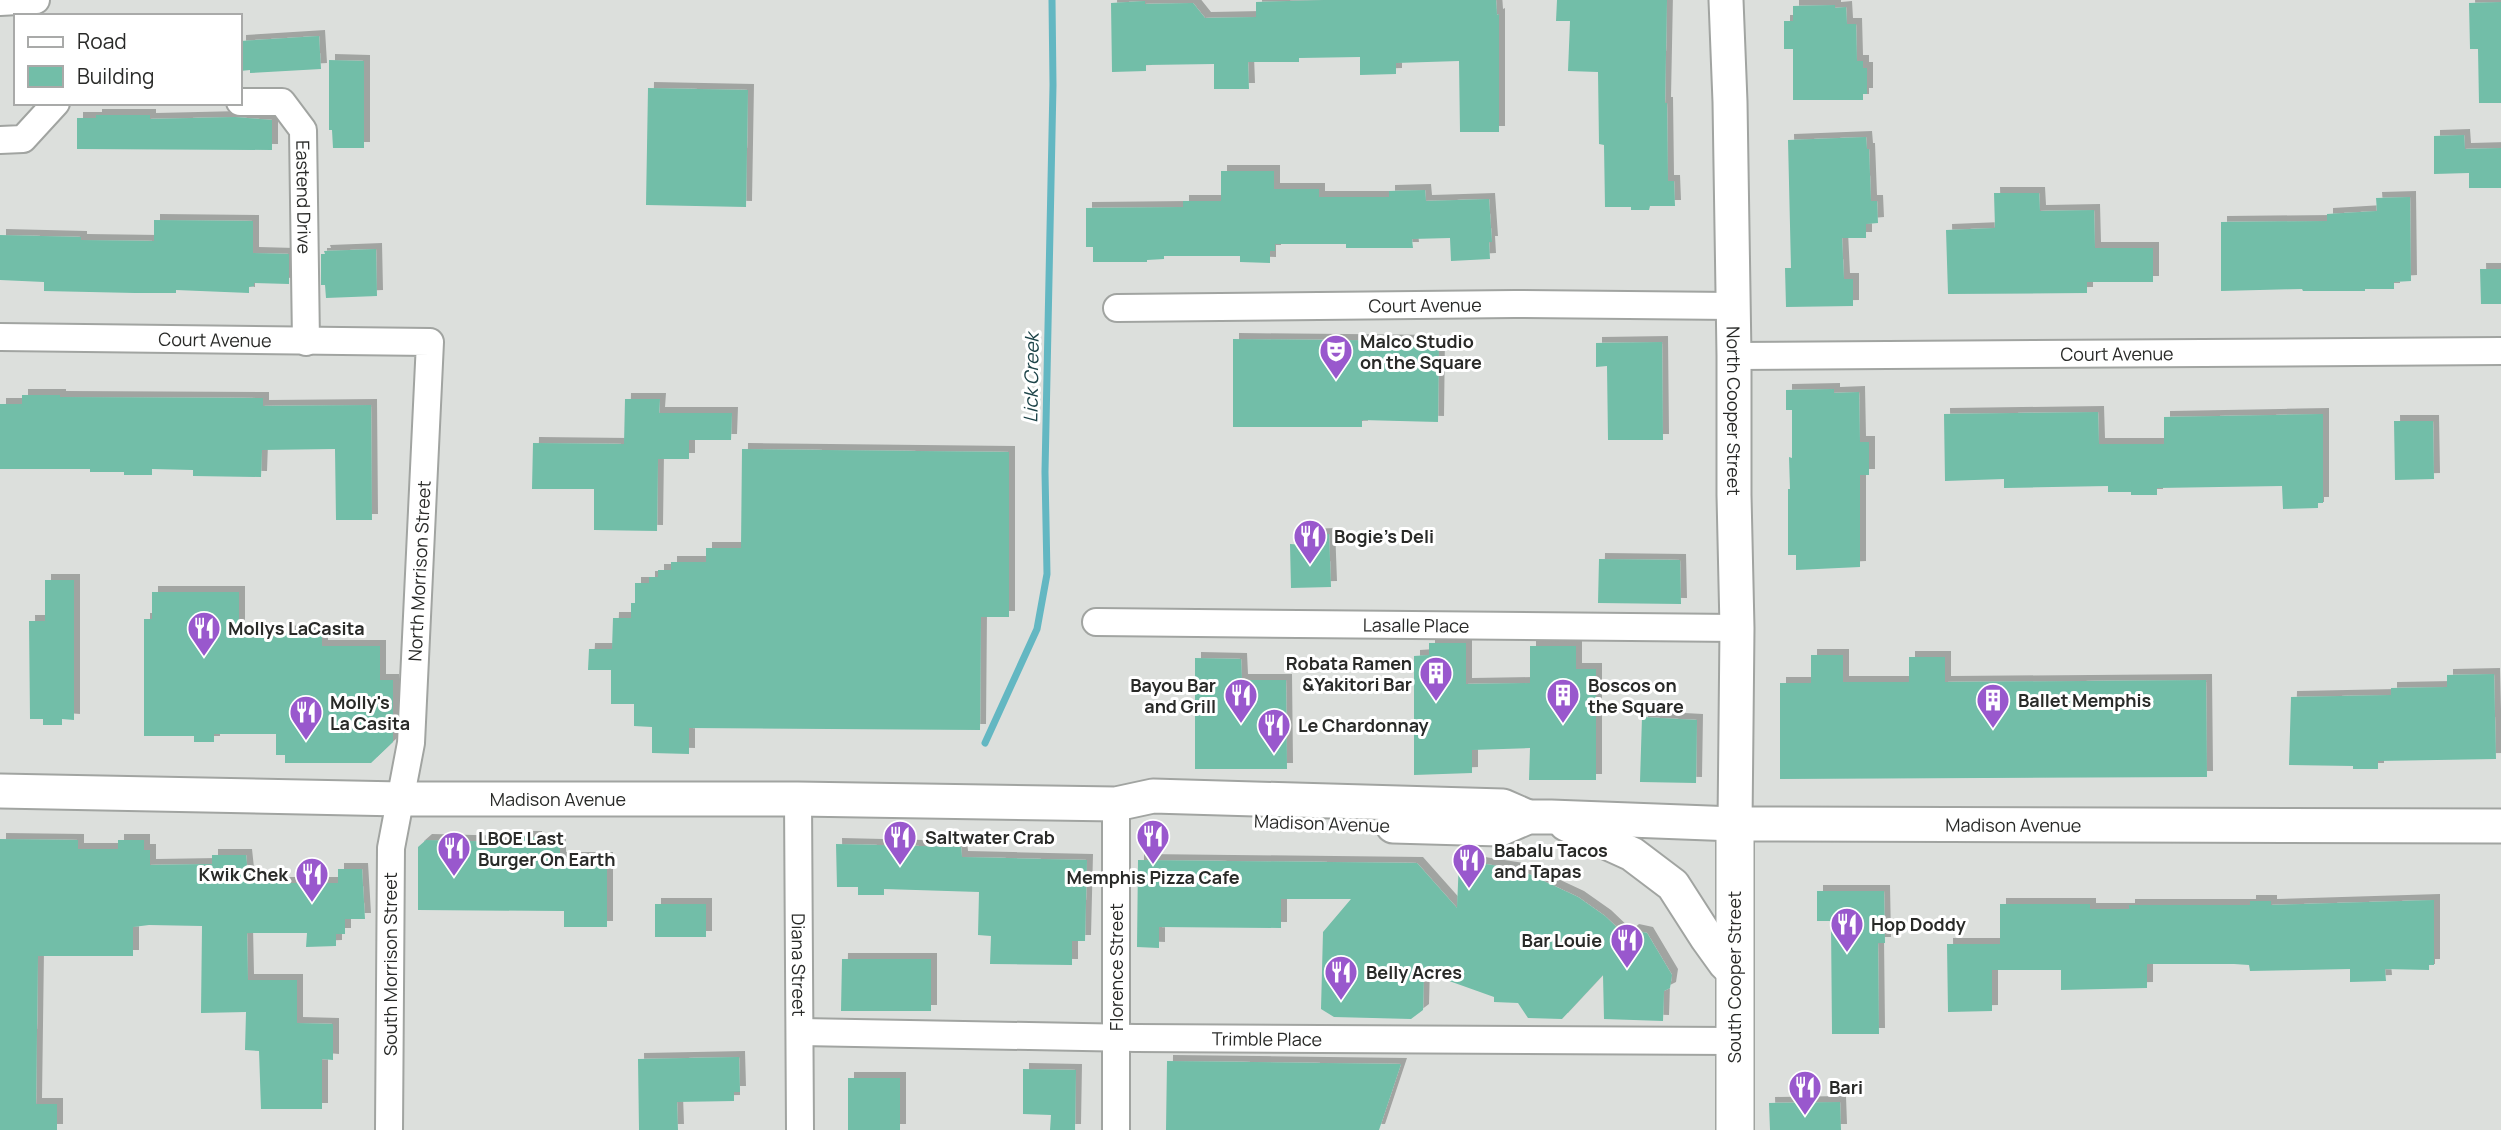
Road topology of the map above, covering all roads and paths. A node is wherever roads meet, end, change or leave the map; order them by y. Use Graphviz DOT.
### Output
graph roads {
  1 [pos="36,0"];
  2 [pos="1726,0"];
  3 [pos="0,2"];
  4 [pos="242,102"];
  5 [pos="55,105"];
  6 [pos="0,140"];
  7 [pos="1732,306"];
  8 [pos="1117,308"];
  9 [pos="0,337"];
  10 [pos="306,342"];
  11 [pos="430,342"];
  12 [pos="2501,351"];
  13 [pos="1734,356"];
  14 [pos="1096,621"];
  15 [pos="1737,628"];
  16 [pos="0,791"];
  17 [pos="401,799"];
  18 [pos="798,799"];
  19 [pos="1116,804"];
  20 [pos="1539,817"];
  21 [pos="1735,824"];
  22 [pos="2501,826"];
  23 [pos="1734,972"];
  24 [pos="801,1032"];
  25 [pos="1116,1038"];
  26 [pos="1734,1041"];
  27 [pos="389,1130"];
  28 [pos="800,1130"];
  29 [pos="1116,1130"];
  30 [pos="1735,1130"];
  1 -- 3 [label="street"];
  2 -- 7 [label="street, North Cooper Street"];
  4 -- 10 [label="street, Eastend Drive"];
  5 -- 6 [label="street"];
  7 -- 8 [label="street, Court Avenue"];
  7 -- 13 [label="street, North Cooper Street"];
  9 -- 10 [label="street, Court Avenue"];
  10 -- 11 [label="street, Court Avenue"];
  11 -- 17 [label="street, North Morrison Street"];
  12 -- 13 [label="street, Court Avenue"];
  13 -- 15 [label="street, North Cooper Street"];
  14 -- 15 [label="street, Lasalle Place"];
  15 -- 21 [label="street, North Cooper Street"];
  16 -- 17 [label="street, Madison Avenue"];
  17 -- 18 [label="street, Madison Avenue"];
  17 -- 27 [label="street, South Morrison Street"];
  18 -- 19 [label="street, Madison Avenue"];
  18 -- 24 [label="street, Diana Street"];
  19 -- 20 [label="street, Madison Avenue"];
  19 -- 25 [label="street, Florence Street"];
  20 -- 21 [label="street, Madison Avenue"];
  20 -- 23 [label="street"];
  21 -- 22 [label="street, Madison Avenue"];
  21 -- 23 [label="main road, South Cooper Street"];
  23 -- 26 [label="main road, South Cooper Street"];
  24 -- 25 [label="street, Trimble Place"];
  24 -- 28 [label="street, Diana Street"];
  25 -- 26 [label="street, Trimble Place"];
  25 -- 29 [label="street, Florence Street"];
  26 -- 30 [label="main road, South Cooper Street"];
}
